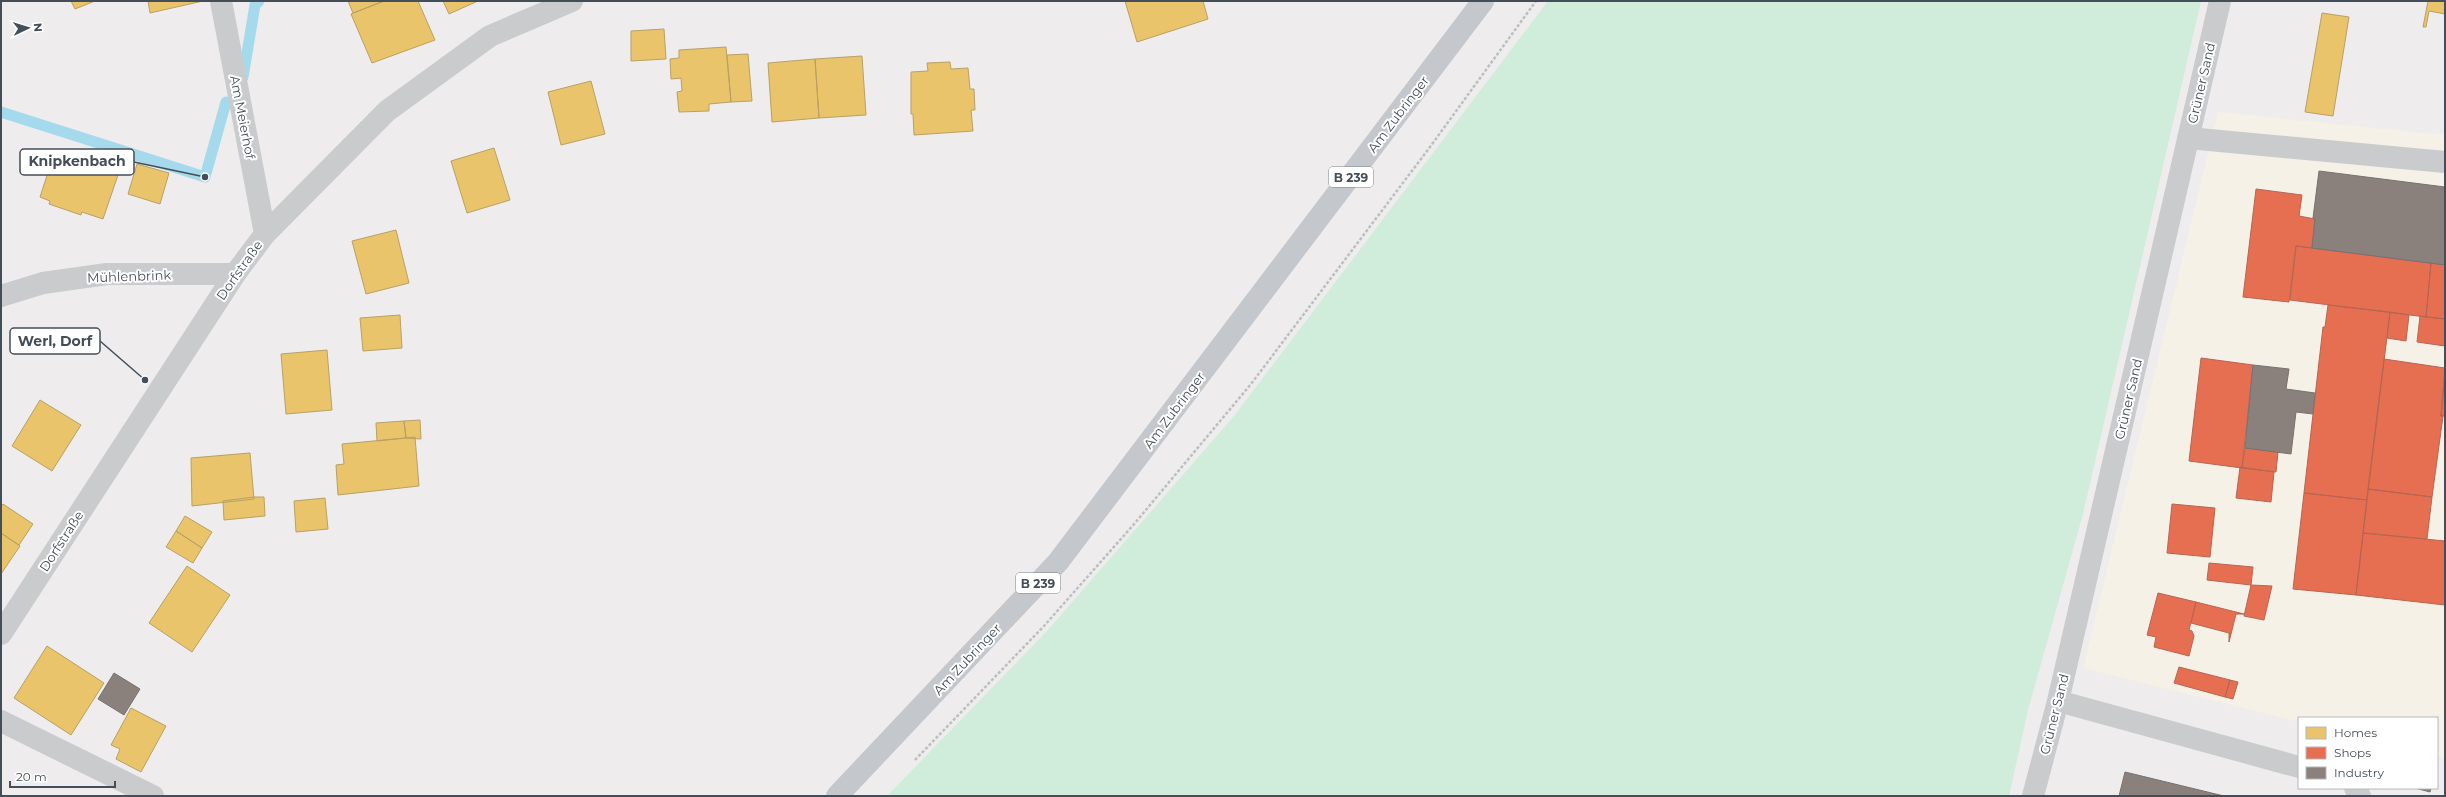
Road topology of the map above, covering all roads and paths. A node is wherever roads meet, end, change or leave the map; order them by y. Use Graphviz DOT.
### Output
graph roads {
  1 [pos="222,1"];
  2 [pos="572,1"];
  3 [pos="1483,1"];
  4 [pos="1536,1"];
  5 [pos="2220,1"];
  6 [pos="2188,138"];
  7 [pos="2445,162"];
  8 [pos="265,234"];
  9 [pos="235,274"];
  10 [pos="1,296"];
  11 [pos="1,634"];
  12 [pos="2058,701"];
  13 [pos="1,721"];
  14 [pos="913,762"];
  15 [pos="2298,766"];
  16 [pos="153,796"];
  17 [pos="837,796"];
  18 [pos="2033,796"];
  1 -- 8 [label="street, Am Meierhof"];
  2 -- 8 [label="street, Dorfstraße"];
  3 -- 17 [label="main road, Am Zubringer / B 239"];
  4 -- 14 [label="path"];
  5 -- 6 [label="street, Grüner Sand"];
  6 -- 7 [label="street"];
  6 -- 12 [label="street, Grüner Sand"];
  8 -- 9 [label="street, Dorfstraße"];
  9 -- 10 [label="street, Mühlenbrink"];
  9 -- 11 [label="street, Dorfstraße"];
  12 -- 15 [label="street"];
  12 -- 18 [label="street, Grüner Sand"];
  13 -- 16 [label="street"];
}
